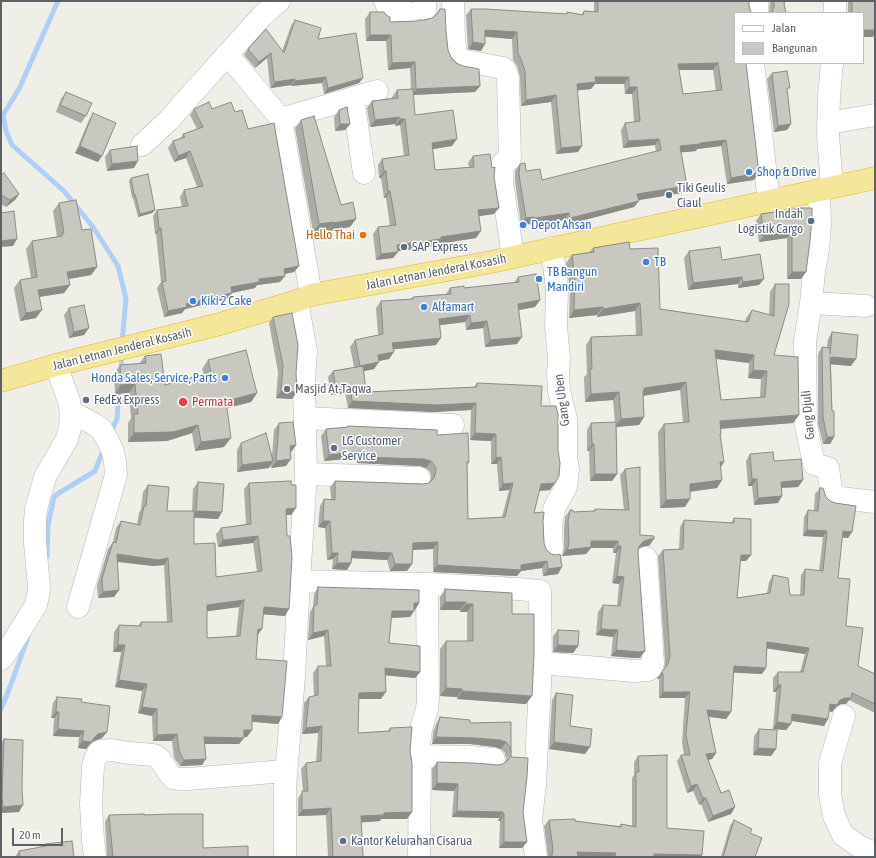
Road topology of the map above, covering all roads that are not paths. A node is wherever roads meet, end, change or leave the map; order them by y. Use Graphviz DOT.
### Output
graph roads {
  1 [pos="279,1"];
  2 [pos="385,1"];
  3 [pos="425,1"];
  4 [pos="453,1"];
  5 [pos="757,1"];
  6 [pos="835,1"];
  7 [pos="757,12"];
  8 [pos="834,12"];
  9 [pos="227,54"];
  10 [pos="754,64"];
  11 [pos="832,64"];
  12 [pos="377,91"];
  13 [pos="353,98"];
  14 [pos="875,115"];
  15 [pos="281,119"];
  16 [pos="828,123"];
  17 [pos="142,145"];
  18 [pos="364,173"];
  19 [pos="875,178"];
  20 [pos="826,189"];
  21 [pos="768,202"];
  22 [pos="552,248"];
  23 [pos="513,257"];
  24 [pos="304,298"];
  25 [pos="811,303"];
  26 [pos="866,306"];
  27 [pos="56,365"];
  28 [pos="1,381"];
  29 [pos="71,412"];
  30 [pos="305,418"];
  31 [pos="453,425"];
  32 [pos="306,474"];
  33 [pos="419,478"];
  34 [pos="875,502"];
  35 [pos="552,549"];
  36 [pos="646,558"];
  37 [pos="299,581"];
  38 [pos="428,584"];
  39 [pos="78,607"];
  40 [pos="1,659"];
  41 [pos="541,663"];
  42 [pos="844,716"];
  43 [pos="418,756"];
  44 [pos="494,759"];
  45 [pos="286,771"];
  46 [pos="875,853"];
  47 [pos="95,857"];
  48 [pos="285,857"];
  49 [pos="419,857"];
  50 [pos="536,857"];
  1 -- 9 [label="street"];
  2 -- 3 [label="street"];
  4 -- 23 [label="street"];
  5 -- 7 [label="street"];
  6 -- 8 [label="street"];
  9 -- 15 [label="street"];
  9 -- 17 [label="street"];
  10 -- 21 [label="street"];
  11 -- 16 [label="street, Gang Djuli"];
  12 -- 13 [label="street"];
  13 -- 15 [label="street"];
  13 -- 18 [label="street"];
  14 -- 16 [label="street"];
  15 -- 24 [label="street"];
  16 -- 20 [label="street, Gang Djuli"];
  19 -- 20 [label="highway, Jalan Letnan Jenderal Kosasih"];
  20 -- 21 [label="highway, Jalan Letnan Jenderal Kosasih"];
  20 -- 25 [label="street, Gang Djuli"];
  21 -- 22 [label="highway, Jalan Letnan Jenderal Kosasih"];
  22 -- 23 [label="highway, Jalan Letnan Jenderal Kosasih"];
  22 -- 35 [label="street, Gang Uben"];
  23 -- 24 [label="highway, Jalan Letnan Jenderal Kosasih"];
  24 -- 27 [label="highway, Jalan Letnan Jenderal Kosasih"];
  24 -- 30 [label="street"];
  25 -- 26 [label="street"];
  25 -- 34 [label="street, Gang Djuli"];
  27 -- 28 [label="highway, Jalan Letnan Jenderal Kosasih"];
  27 -- 29 [label="street"];
  29 -- 39 [label="street"];
  29 -- 40 [label="street"];
  30 -- 31 [label="street"];
  30 -- 32 [label="street"];
  32 -- 33 [label="street"];
  32 -- 37 [label="street"];
  36 -- 41 [label="street"];
  37 -- 38 [label="street"];
  37 -- 45 [label="street"];
  38 -- 41 [label="street"];
  38 -- 43 [label="street"];
  41 -- 50 [label="street"];
  42 -- 46 [label="street"];
  43 -- 44 [label="street"];
  43 -- 49 [label="street"];
  45 -- 47 [label="street"];
  45 -- 48 [label="street"];
}
